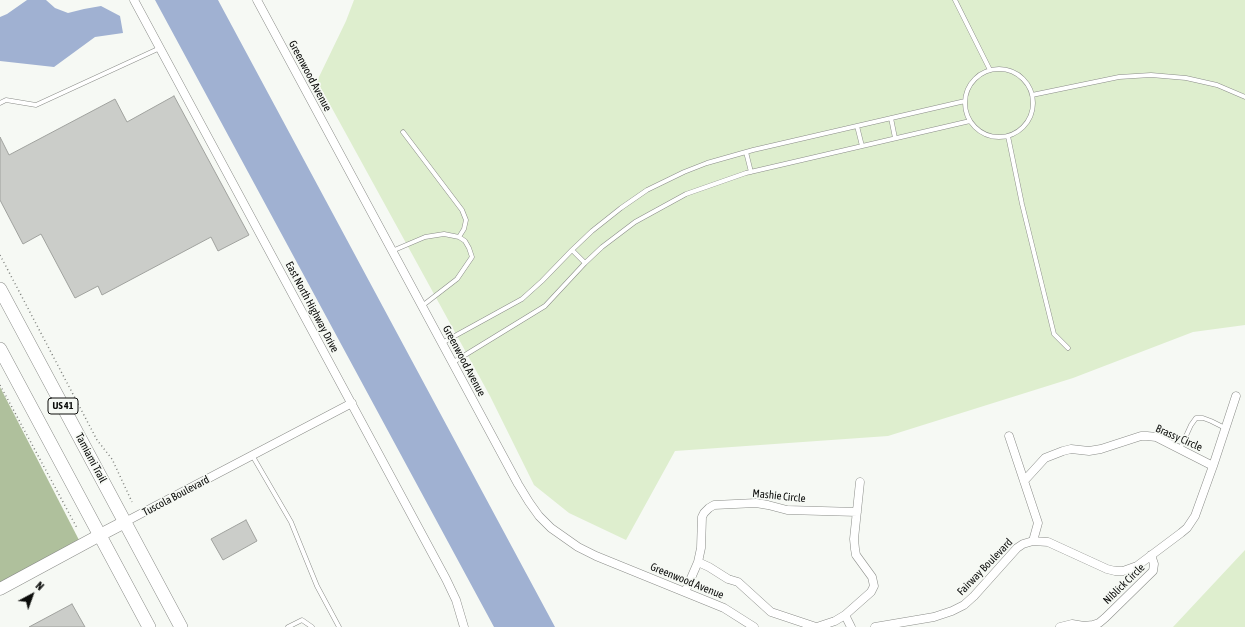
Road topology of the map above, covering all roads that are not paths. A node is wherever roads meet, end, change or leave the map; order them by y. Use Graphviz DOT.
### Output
graph roads {
  1 [pos="134,0"];
  2 [pos="257,0"];
  3 [pos="955,0"];
  4 [pos="160,48"];
  5 [pos="990,70"];
  6 [pos="1032,95"];
  7 [pos="1245,97"];
  8 [pos="965,101"];
  9 [pos="0,103"];
  10 [pos="891,118"];
  11 [pos="970,121"];
  12 [pos="857,126"];
  13 [pos="403,132"];
  14 [pos="1008,136"];
  15 [pos="895,138"];
  16 [pos="862,146"];
  17 [pos="746,152"];
  18 [pos="751,172"];
  19 [pos="459,237"];
  20 [pos="572,250"];
  21 [pos="392,251"];
  22 [pos="586,263"];
  23 [pos="0,289"];
  24 [pos="422,306"];
  25 [pos="441,343"];
  26 [pos="1068,348"];
  27 [pos="0,349"];
  28 [pos="452,363"];
  29 [pos="1236,396"];
  30 [pos="352,403"];
  31 [pos="1225,428"];
  32 [pos="1009,436"];
  33 [pos="1180,450"];
  34 [pos="252,455"];
  35 [pos="1213,466"];
  36 [pos="1024,481"];
  37 [pos="860,482"];
  38 [pos="857,512"];
  39 [pos="125,522"];
  40 [pos="100,535"];
  41 [pos="1033,541"];
  42 [pos="1151,555"];
  43 [pos="698,562"];
  44 [pos="0,589"];
  45 [pos="685,592"];
  46 [pos="845,614"];
  47 [pos="149,627"];
  48 [pos="181,627"];
  49 [pos="288,627"];
  50 [pos="312,627"];
  51 [pos="339,627"];
  52 [pos="464,627"];
  53 [pos="754,627"];
  54 [pos="817,627"];
  55 [pos="851,627"];
  56 [pos="875,627"];
  57 [pos="1060,627"];
  1 -- 4 [label="street, East North Highway Drive"];
  2 -- 21 [label="street, Greenwood Avenue"];
  3 -- 5 [label="lane"];
  4 -- 9 [label="lane"];
  4 -- 30 [label="street, East North Highway Drive"];
  5 -- 6 [label="lane"];
  5 -- 8 [label="lane"];
  6 -- 7 [label="lane"];
  6 -- 14 [label="lane"];
  8 -- 10 [label="lane"];
  8 -- 11 [label="lane"];
  10 -- 12 [label="lane"];
  10 -- 15 [label="lane"];
  11 -- 14 [label="lane"];
  11 -- 15 [label="lane"];
  12 -- 16 [label="lane"];
  12 -- 17 [label="lane"];
  13 -- 19 [label="lane"];
  14 -- 26 [label="lane"];
  15 -- 16 [label="lane"];
  16 -- 18 [label="lane"];
  17 -- 18 [label="lane"];
  17 -- 20 [label="lane"];
  18 -- 22 [label="lane"];
  19 -- 21 [label="lane"];
  19 -- 24 [label="lane"];
  20 -- 22 [label="lane"];
  20 -- 25 [label="lane"];
  21 -- 24 [label="street, Greenwood Avenue"];
  22 -- 28 [label="lane"];
  23 -- 39 [label="main road, Tamiami Trail / US 41"];
  24 -- 25 [label="street, Greenwood Avenue"];
  25 -- 28 [label="street, Greenwood Avenue"];
  27 -- 40 [label="main road, US 41"];
  28 -- 45 [label="street, Greenwood Avenue"];
  29 -- 31 [label="street"];
  30 -- 34 [label="street, Tuscola Boulevard"];
  30 -- 52 [label="street, East North Highway Drive"];
  31 -- 33 [label="lane"];
  31 -- 35 [label="street"];
  32 -- 36 [label="street"];
  33 -- 35 [label="street, Brassy Circle"];
  33 -- 36 [label="street, Brassy Circle"];
  34 -- 39 [label="street, Tuscola Boulevard"];
  34 -- 51 [label="lane"];
  35 -- 42 [label="street, Niblick Circle"];
  36 -- 41 [label="street"];
  37 -- 38 [label="street"];
  38 -- 43 [label="street, Mashie Circle"];
  38 -- 46 [label="street"];
  39 -- 40 [label="street, Tuscola Boulevard"];
  39 -- 48 [label="main road, Tamiami Trail / US 41"];
  40 -- 44 [label="street, Tuscola Boulevard"];
  40 -- 47 [label="main road, US 41"];
  41 -- 42 [label="street"];
  41 -- 56 [label="street, Fairway Boulevard"];
  42 -- 57 [label="street, Niblick Circle"];
  43 -- 45 [label="street, Mashie Circle"];
  43 -- 54 [label="street"];
  45 -- 53 [label="street, Greenwood Avenue"];
  46 -- 54 [label="street"];
  46 -- 55 [label="street"];
  49 -- 50 [label="lane"];
}
